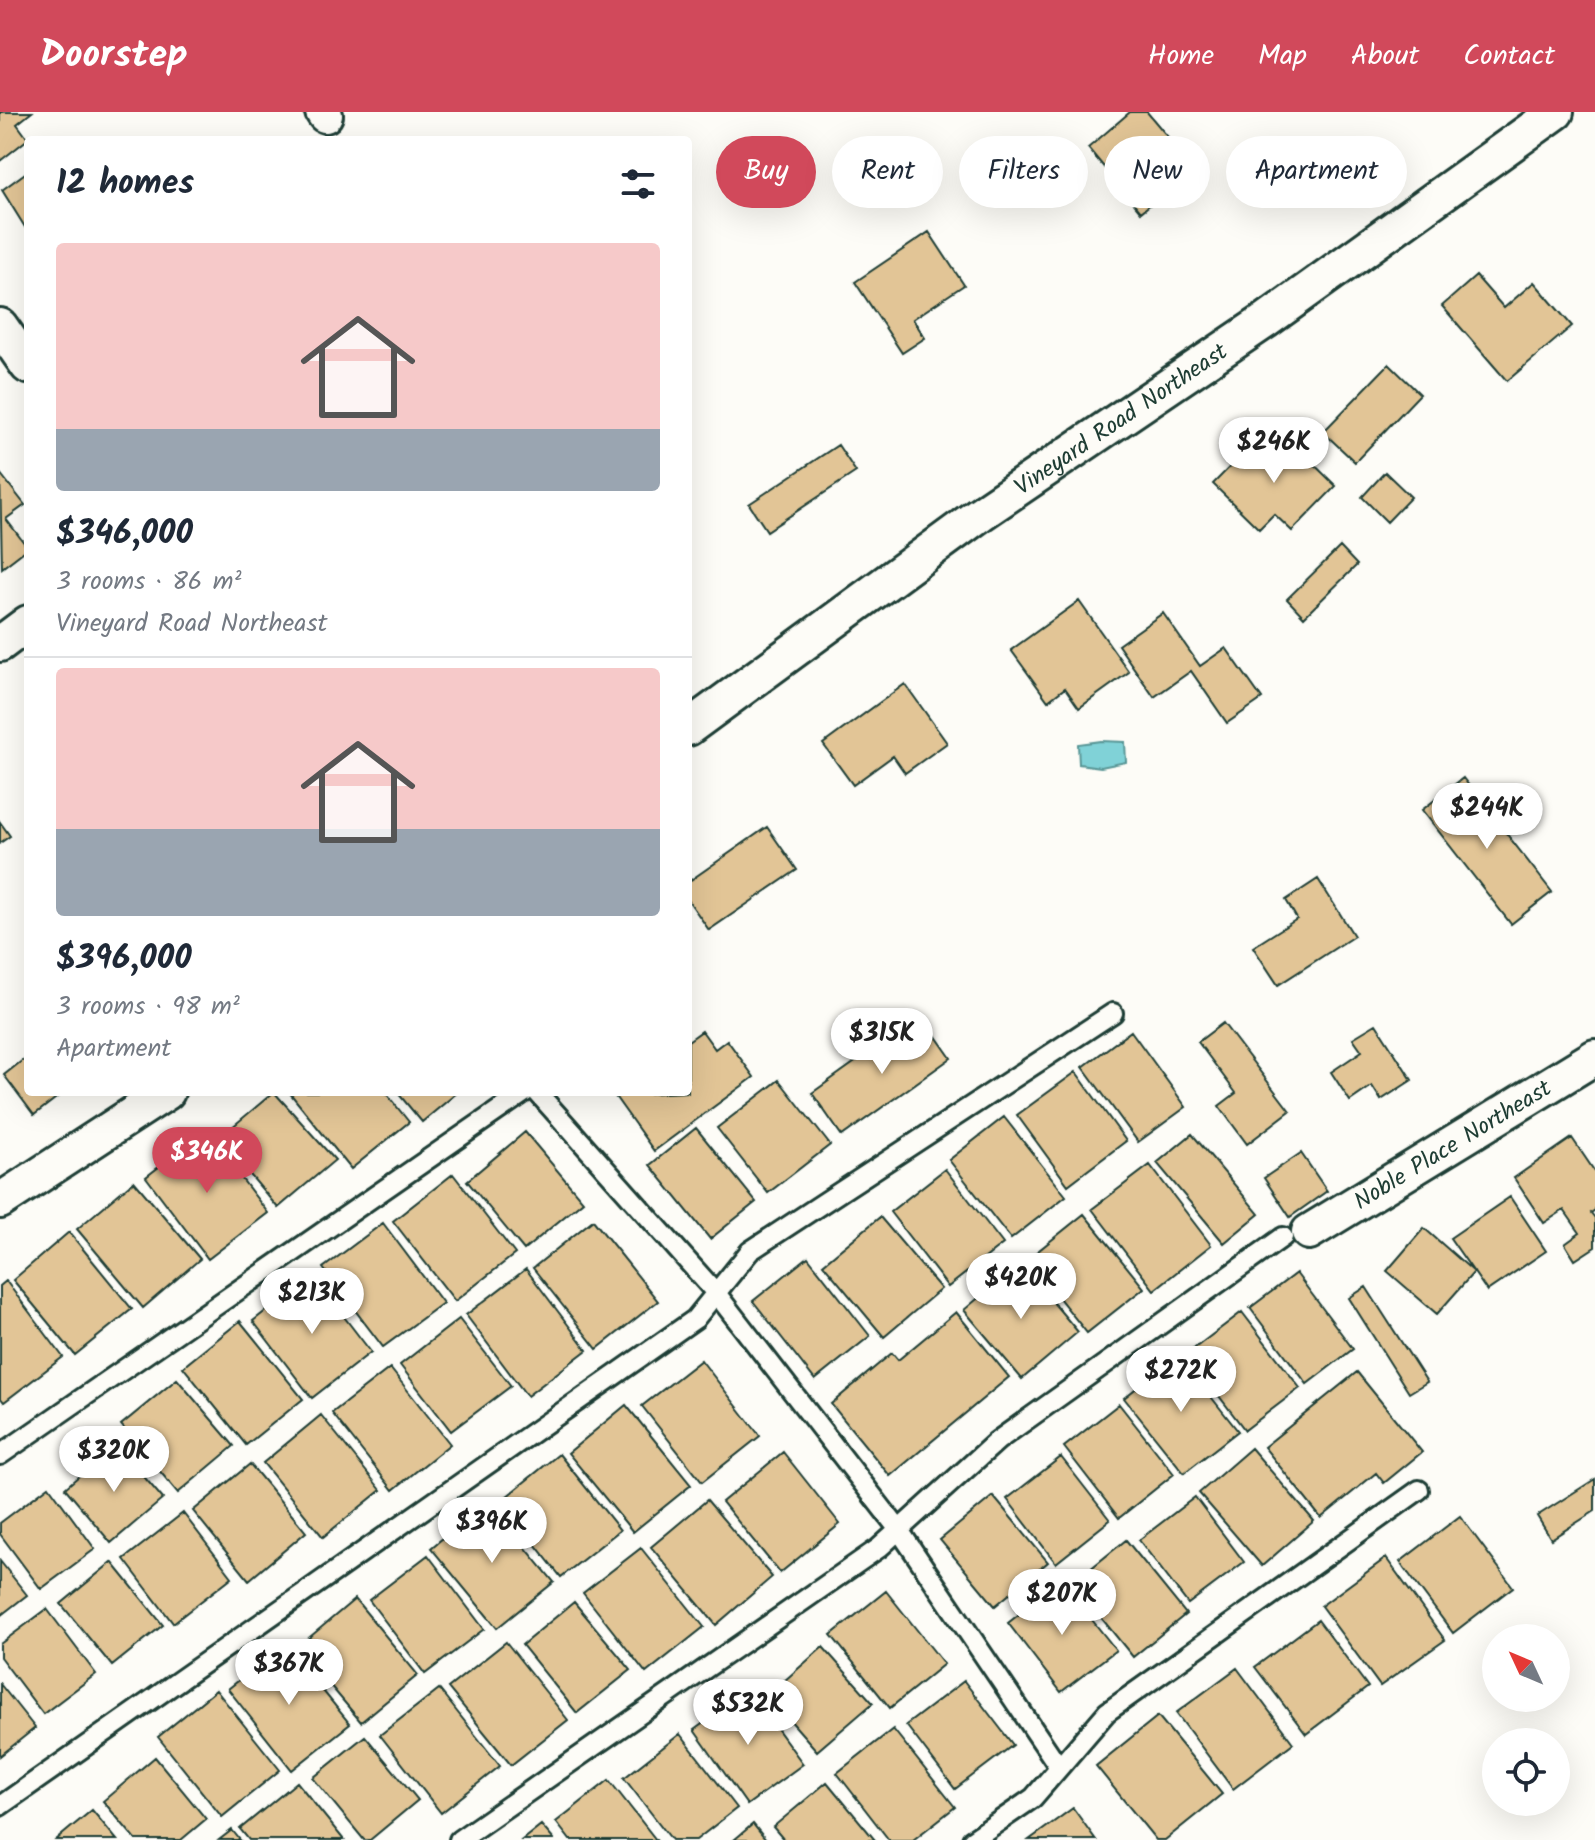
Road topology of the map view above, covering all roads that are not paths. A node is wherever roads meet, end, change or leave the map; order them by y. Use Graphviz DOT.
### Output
graph roads {
  1 [pos="1556,112"];
  2 [pos="0,326"];
  3 [pos="24,360"];
  4 [pos="24,626"];
  5 [pos="0,644"];
  6 [pos="692,725"];
  7 [pos="1113,1013"];
  8 [pos="1595,1057"];
  9 [pos="161,1096"];
  10 [pos="519,1096"];
  11 [pos="541,1096"];
  12 [pos="2,1196"];
  13 [pos="1296,1234"];
  14 [pos="716,1293"];
  15 [pos="0,1455"];
  16 [pos="1419,1490"];
  17 [pos="899,1530"];
  18 [pos="1059,1767"];
  19 [pos="0,1806"];
  20 [pos="459,1840"];
  21 [pos="972,1840"];
  1 -- 6 [label="street, Vineyard Road Northeast"];
  2 -- 3 [label="street"];
  4 -- 5 [label="street"];
  7 -- 14 [label="lane"];
  8 -- 13 [label="street, Noble Place Northeast"];
  9 -- 12 [label="street"];
  10 -- 15 [label="lane"];
  11 -- 14 [label="lane"];
  13 -- 17 [label="lane"];
  14 -- 17 [label="lane"];
  14 -- 19 [label="lane"];
  16 -- 18 [label="lane"];
  17 -- 18 [label="lane"];
  17 -- 20 [label="lane"];
  18 -- 21 [label="lane"];
}
